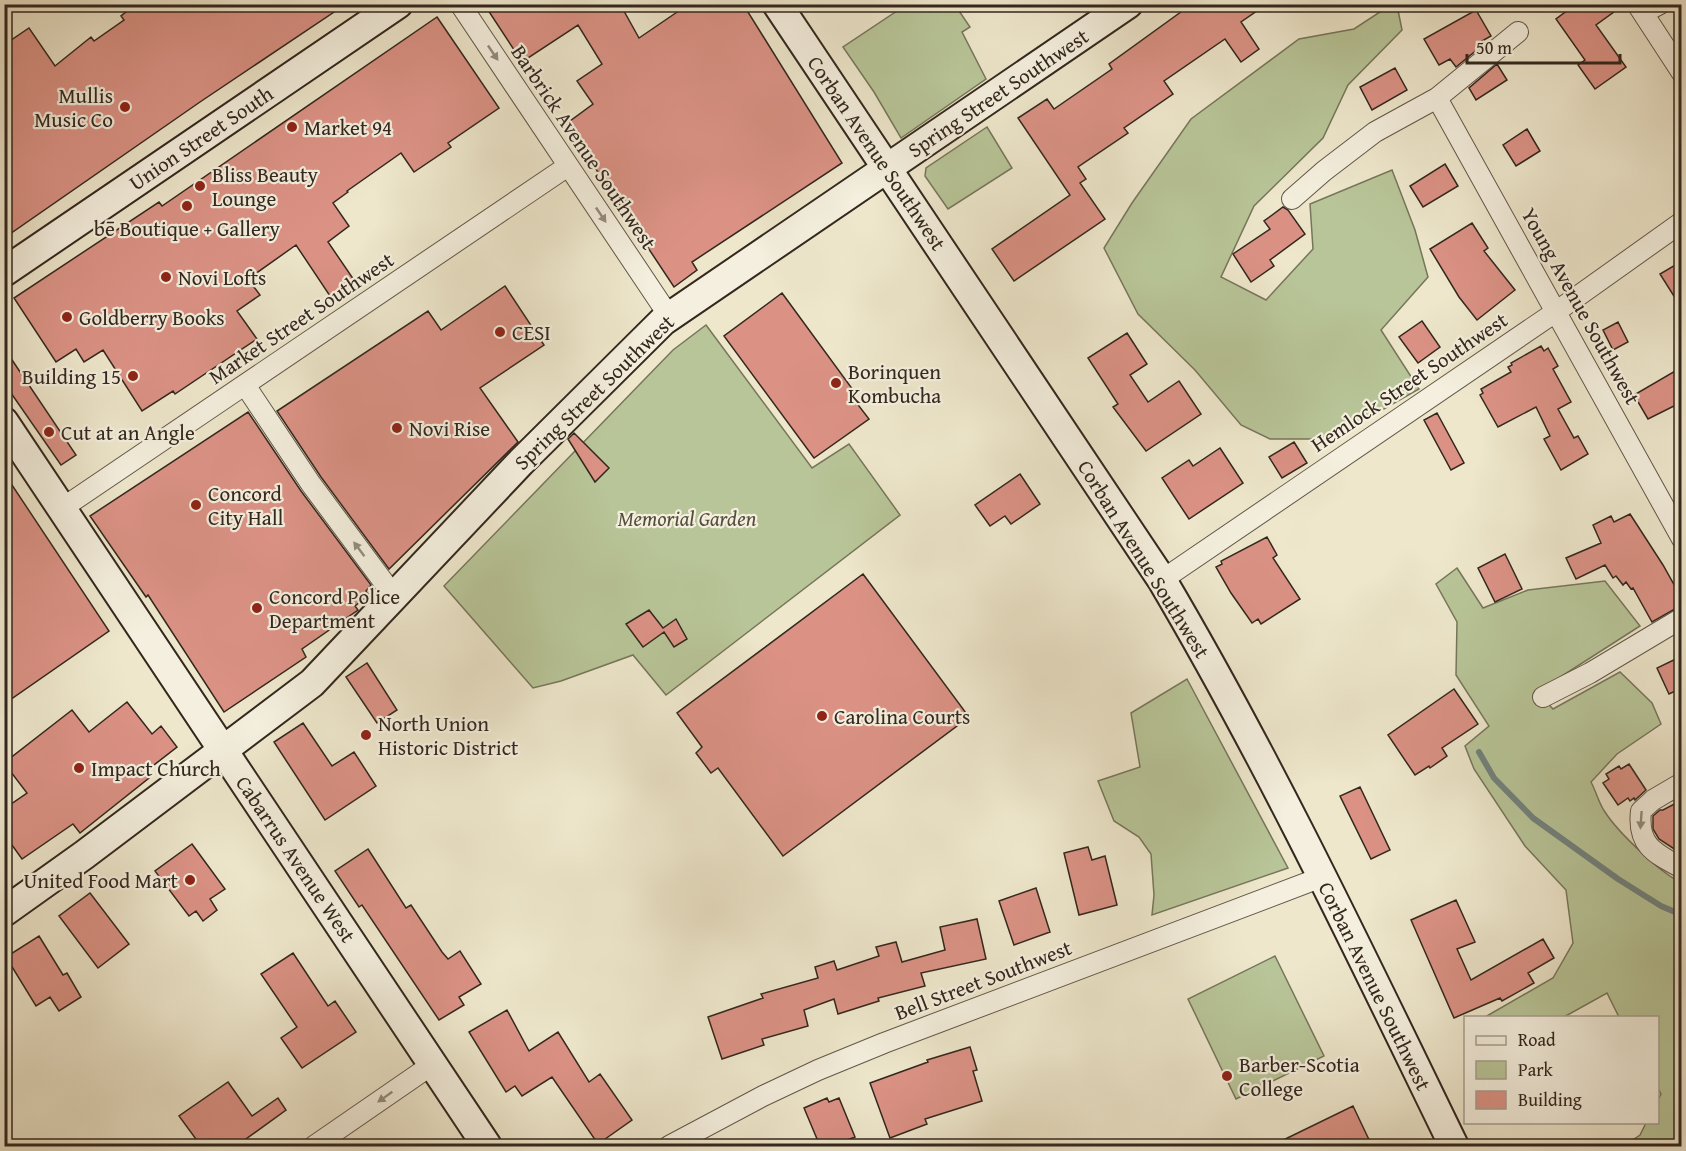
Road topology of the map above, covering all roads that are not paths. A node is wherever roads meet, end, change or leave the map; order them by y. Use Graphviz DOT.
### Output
graph roads {
  1 [pos="398,4"];
  2 [pos="460,4"];
  3 [pos="777,4"];
  4 [pos="1647,7"];
  5 [pos="1110,9"];
  6 [pos="1518,32"];
  7 [pos="1682,73"];
  8 [pos="1437,98"];
  9 [pos="568,166"];
  10 [pos="886,169"];
  11 [pos="1292,199"];
  12 [pos="1682,222"];
  13 [pos="4,272"];
  14 [pos="1557,311"];
  15 [pos="669,316"];
  16 [pos="244,385"];
  17 [pos="4,422"];
  18 [pos="61,509"];
  19 [pos="1682,539"];
  20 [pos="1162,580"];
  21 [pos="394,596"];
  22 [pos="1682,618"];
  23 [pos="1543,697"];
  24 [pos="223,751"];
  25 [pos="1682,783"];
  26 [pos="1682,868"];
  27 [pos="1322,877"];
  28 [pos="4,912"];
  29 [pos="433,1064"];
  30 [pos="314,1146"];
  31 [pos="487,1146"];
  32 [pos="669,1146"];
  33 [pos="1454,1146"];
  1 -- 13 [label="street, Union Street South"];
  2 -- 9 [label="street, Barbrick Avenue Southwest, one-way"];
  3 -- 10 [label="street, Corban Avenue Southwest"];
  4 -- 7 [label="street"];
  5 -- 10 [label="street, Spring Street Southwest"];
  6 -- 8 [label="street"];
  8 -- 11 [label="street"];
  8 -- 14 [label="street, Young Avenue Southwest"];
  9 -- 15 [label="street, Barbrick Avenue Southwest, one-way"];
  9 -- 16 [label="street, Market Street Southwest"];
  10 -- 15 [label="street, Spring Street Southwest"];
  10 -- 20 [label="street, Corban Avenue Southwest"];
  12 -- 14 [label="street, Hemlock Street Southwest"];
  14 -- 19 [label="street, Young Avenue Southwest"];
  14 -- 20 [label="street, Hemlock Street Southwest"];
  15 -- 21 [label="street, Spring Street Southwest"];
  16 -- 18 [label="street, Market Street Southwest"];
  21 -- 16 [label="street, one-way"];
  17 -- 18 [label="street, Cabarrus Avenue West"];
  18 -- 24 [label="street, Cabarrus Avenue West"];
  20 -- 27 [label="street, Corban Avenue Southwest"];
  21 -- 24 [label="street, Spring Street Southwest"];
  22 -- 23 [label="street"];
  24 -- 28 [label="street, Spring Street Southwest"];
  24 -- 29 [label="street, Cabarrus Avenue West"];
  25 -- 26 [label="street, one-way"];
  27 -- 32 [label="street, Bell Street Southwest"];
  27 -- 33 [label="street, Corban Avenue Southwest"];
  29 -- 30 [label="street, one-way"];
  29 -- 31 [label="street, Cabarrus Avenue West"];
}
